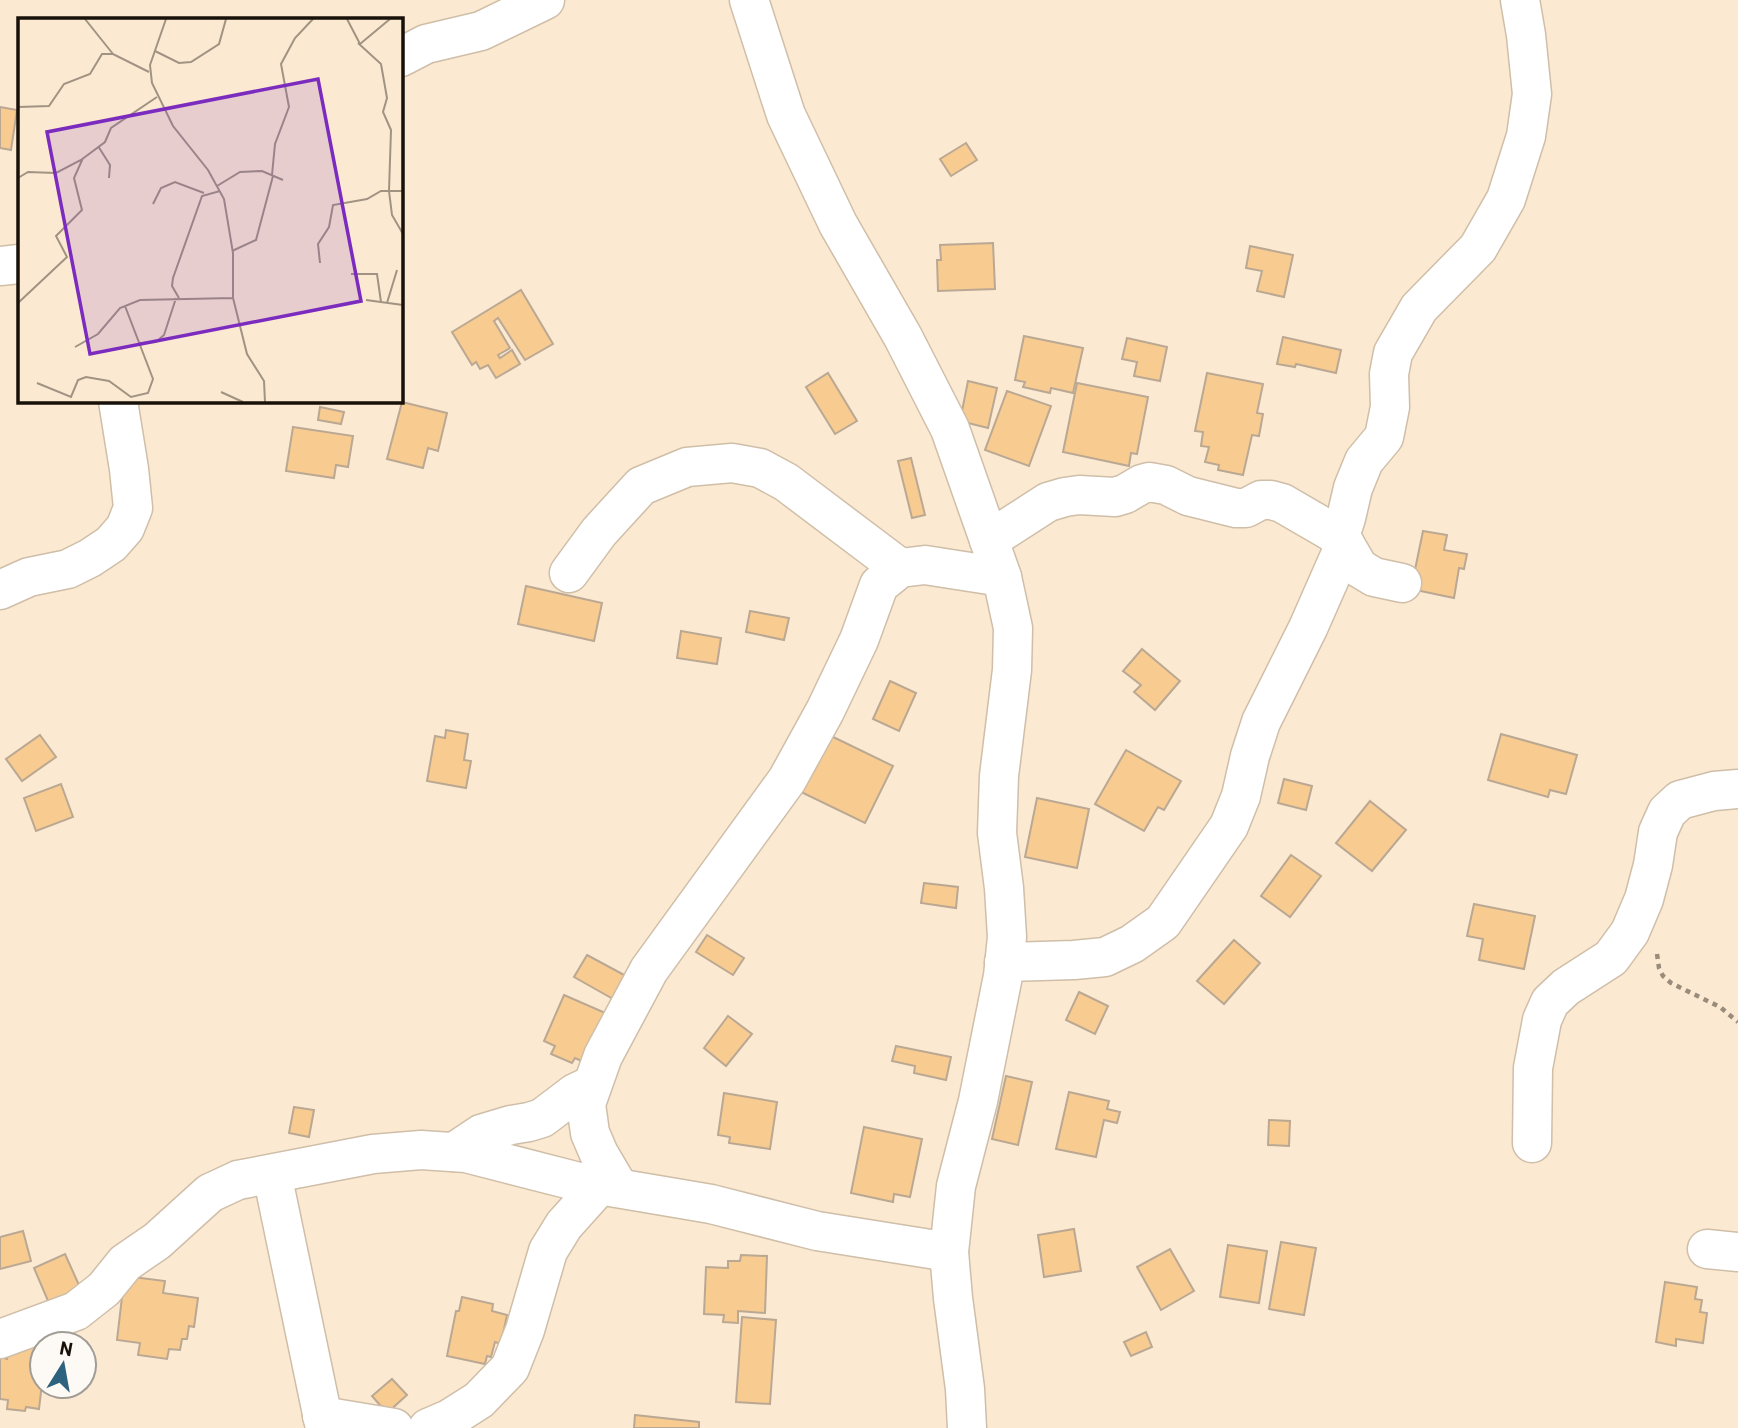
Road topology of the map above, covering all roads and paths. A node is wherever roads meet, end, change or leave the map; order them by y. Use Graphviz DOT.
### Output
graph roads {
  1 [pos="545,0"];
  2 [pos="749,0"];
  3 [pos="1520,0"];
  4 [pos="402,56"];
  5 [pos="18,264"];
  6 [pos="0,266"];
  7 [pos="118,402"];
  8 [pos="989,540"];
  9 [pos="1342,542"];
  10 [pos="900,568"];
  11 [pos="569,573"];
  12 [pos="1002,577"];
  13 [pos="1402,583"];
  14 [pos="0,590"];
  15 [pos="1738,789"];
  16 [pos="1657,951"];
  17 [pos="1004,962"];
  18 [pos="1738,1022"];
  19 [pos="592,1085"];
  20 [pos="1532,1143"];
  21 [pos="454,1152"];
  22 [pos="272,1174"];
  23 [pos="609,1187"];
  24 [pos="948,1252"];
  25 [pos="0,1339"];
  26 [pos="323,1422"];
  27 [pos="394,1428"];
  28 [pos="428,1428"];
  29 [pos="967,1428"];
  1 -- 4 [label="street"];
  2 -- 8 [label="street"];
  3 -- 9 [label="street"];
  5 -- 6 [label="street"];
  7 -- 14 [label="street"];
  8 -- 9 [label="street"];
  8 -- 12 [label="street"];
  9 -- 13 [label="street"];
  9 -- 17 [label="street"];
  10 -- 11 [label="street"];
  10 -- 12 [label="street"];
  10 -- 19 [label="street"];
  12 -- 17 [label="street"];
  15 -- 20 [label="street"];
  16 -- 18 [label="path"];
  17 -- 24 [label="street"];
  19 -- 21 [label="street"];
  19 -- 23 [label="street"];
  21 -- 22 [label="street"];
  21 -- 23 [label="street"];
  22 -- 25 [label="street"];
  22 -- 26 [label="street"];
  23 -- 24 [label="street"];
  23 -- 28 [label="street"];
  24 -- 29 [label="street"];
  26 -- 27 [label="street"];
}
